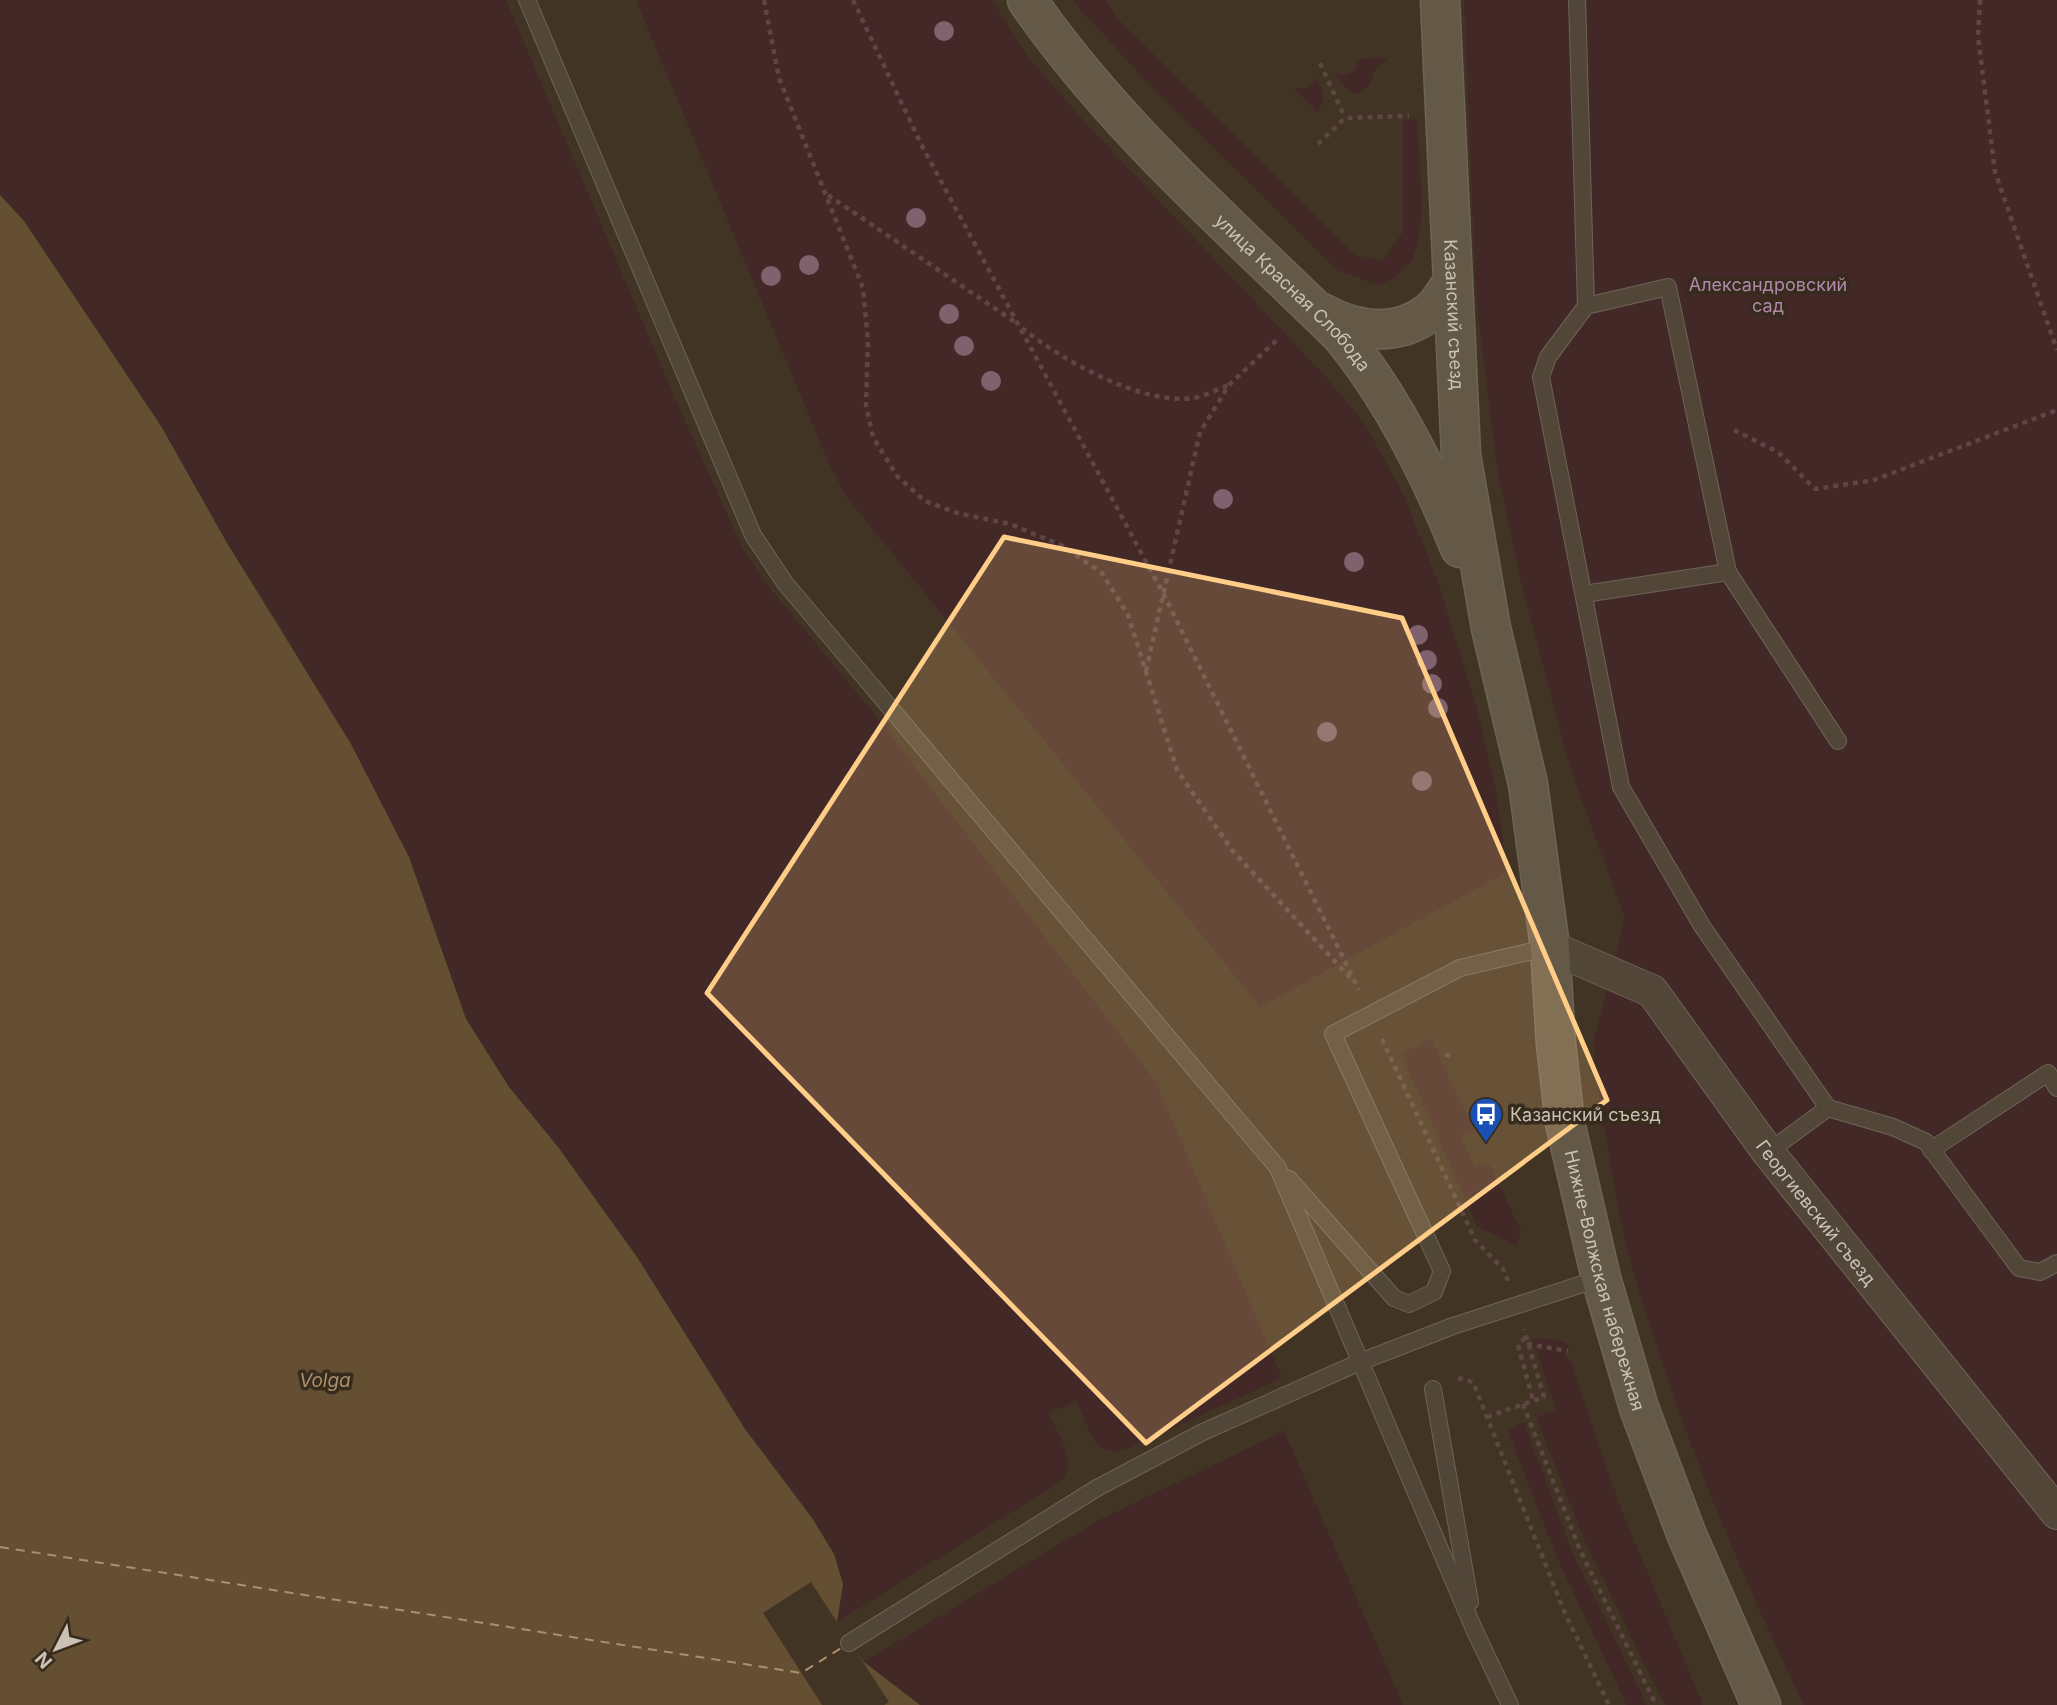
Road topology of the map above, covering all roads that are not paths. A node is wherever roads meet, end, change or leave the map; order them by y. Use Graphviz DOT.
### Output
graph roads {
  1 [pos="527,0"];
  2 [pos="1027,0"];
  3 [pos="1440,0"];
  4 [pos="1577,0"];
  5 [pos="1452,283"];
  6 [pos="1586,306"];
  7 [pos="1312,307"];
  8 [pos="1728,572"];
  9 [pos="1584,594"];
  10 [pos="1491,628"];
  11 [pos="1838,741"];
  12 [pos="1550,947"];
  13 [pos="2057,1088"];
  14 [pos="1828,1108"];
  15 [pos="1931,1150"];
  16 [pos="1768,1152"];
  17 [pos="1278,1168"];
  18 [pos="2057,1263"];
  19 [pos="1601,1278"];
  20 [pos="1360,1362"];
  21 [pos="1433,1390"];
  22 [pos="2057,1513"];
  23 [pos="1474,1629"];
  24 [pos="849,1643"];
  25 [pos="1510,1705"];
  26 [pos="1761,1705"];
  1 -- 17 [label="lane"];
  2 -- 7 [label="main road, улица Красная Слобода"];
  3 -- 5 [label="main road, Казанский съезд"];
  4 -- 6 [label="lane"];
  5 -- 7 [label="main road"];
  5 -- 10 [label="main road, Казанский съезд"];
  6 -- 8 [label="lane"];
  6 -- 9 [label="lane"];
  7 -- 10 [label="main road, улица Красная Слобода"];
  8 -- 9 [label="lane"];
  8 -- 11 [label="lane"];
  9 -- 14 [label="lane"];
  10 -- 12 [label="main road, Нижне-Волжская набережная"];
  12 -- 16 [label="street, Георгиевский съезд"];
  12 -- 17 [label="lane"];
  12 -- 19 [label="main road, Нижне-Волжская набережная"];
  13 -- 15 [label="lane"];
  14 -- 15 [label="lane"];
  14 -- 16 [label="lane"];
  15 -- 18 [label="lane"];
  16 -- 22 [label="street, Георгиевский съезд"];
  17 -- 20 [label="lane"];
  19 -- 20 [label="lane"];
  19 -- 26 [label="main road, Нижне-Волжская набережная"];
  20 -- 23 [label="lane"];
  20 -- 24 [label="lane"];
  21 -- 23 [label="lane"];
  23 -- 25 [label="lane"];
}
